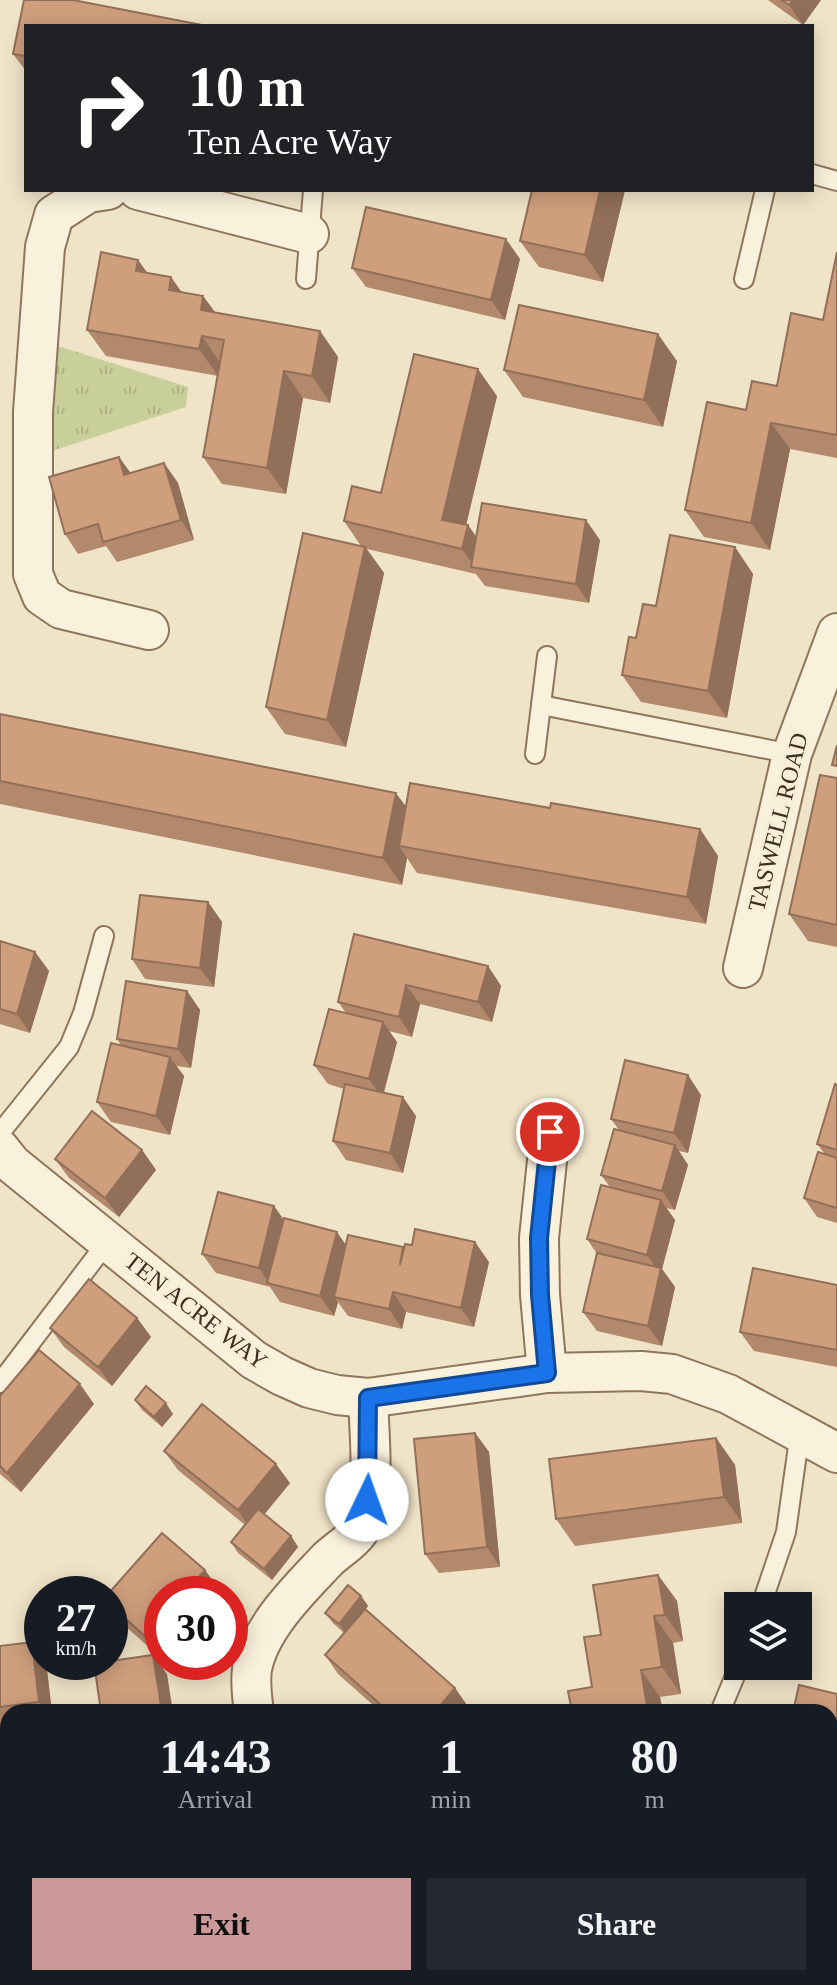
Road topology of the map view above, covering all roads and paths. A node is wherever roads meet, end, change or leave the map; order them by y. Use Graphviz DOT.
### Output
graph roads {
  1 [pos="814,175"];
  2 [pos="837,181"];
  3 [pos="95,192"];
  4 [pos="146,192"];
  5 [pos="313,192"];
  6 [pos="765,192"];
  7 [pos="309,234"];
  8 [pos="306,279"];
  9 [pos="744,279"];
  10 [pos="17,416"];
  11 [pos="149,630"];
  12 [pos="837,633"];
  13 [pos="547,656"];
  14 [pos="541,705"];
  15 [pos="535,754"];
  16 [pos="792,754"];
  17 [pos="104,936"];
  18 [pos="743,968"];
  19 [pos="550,1132"];
  20 [pos="0,1133"];
  21 [pos="0,1149"];
  22 [pos="108,1241"];
  23 [pos="547,1373"];
  24 [pos="0,1383"];
  25 [pos="368,1398"];
  26 [pos="800,1432"];
  27 [pos="837,1453"];
  28 [pos="766,1592"];
  29 [pos="733,1680"];
  30 [pos="254,1704"];
  31 [pos="723,1704"];
  1 -- 2 [label="lane"];
  3 -- 10 [label="street"];
  4 -- 7 [label="street"];
  5 -- 7 [label="lane"];
  6 -- 9 [label="lane"];
  7 -- 8 [label="lane"];
  10 -- 11 [label="street"];
  12 -- 16 [label="street, TASWELL ROAD"];
  13 -- 14 [label="lane"];
  14 -- 15 [label="lane"];
  14 -- 16 [label="lane"];
  16 -- 18 [label="street, TASWELL ROAD"];
  17 -- 20 [label="lane"];
  19 -- 23 [label="street"];
  21 -- 22 [label="street, TEN ACRE WAY"];
  22 -- 24 [label="lane"];
  22 -- 25 [label="street, TEN ACRE WAY"];
  23 -- 25 [label="street, TEN ACRE WAY"];
  23 -- 26 [label="street, TEN ACRE WAY"];
  25 -- 30 [label="street"];
  26 -- 27 [label="street, TEN ACRE WAY"];
  26 -- 28 [label="lane"];
  29 -- 31 [label="lane"];
}
